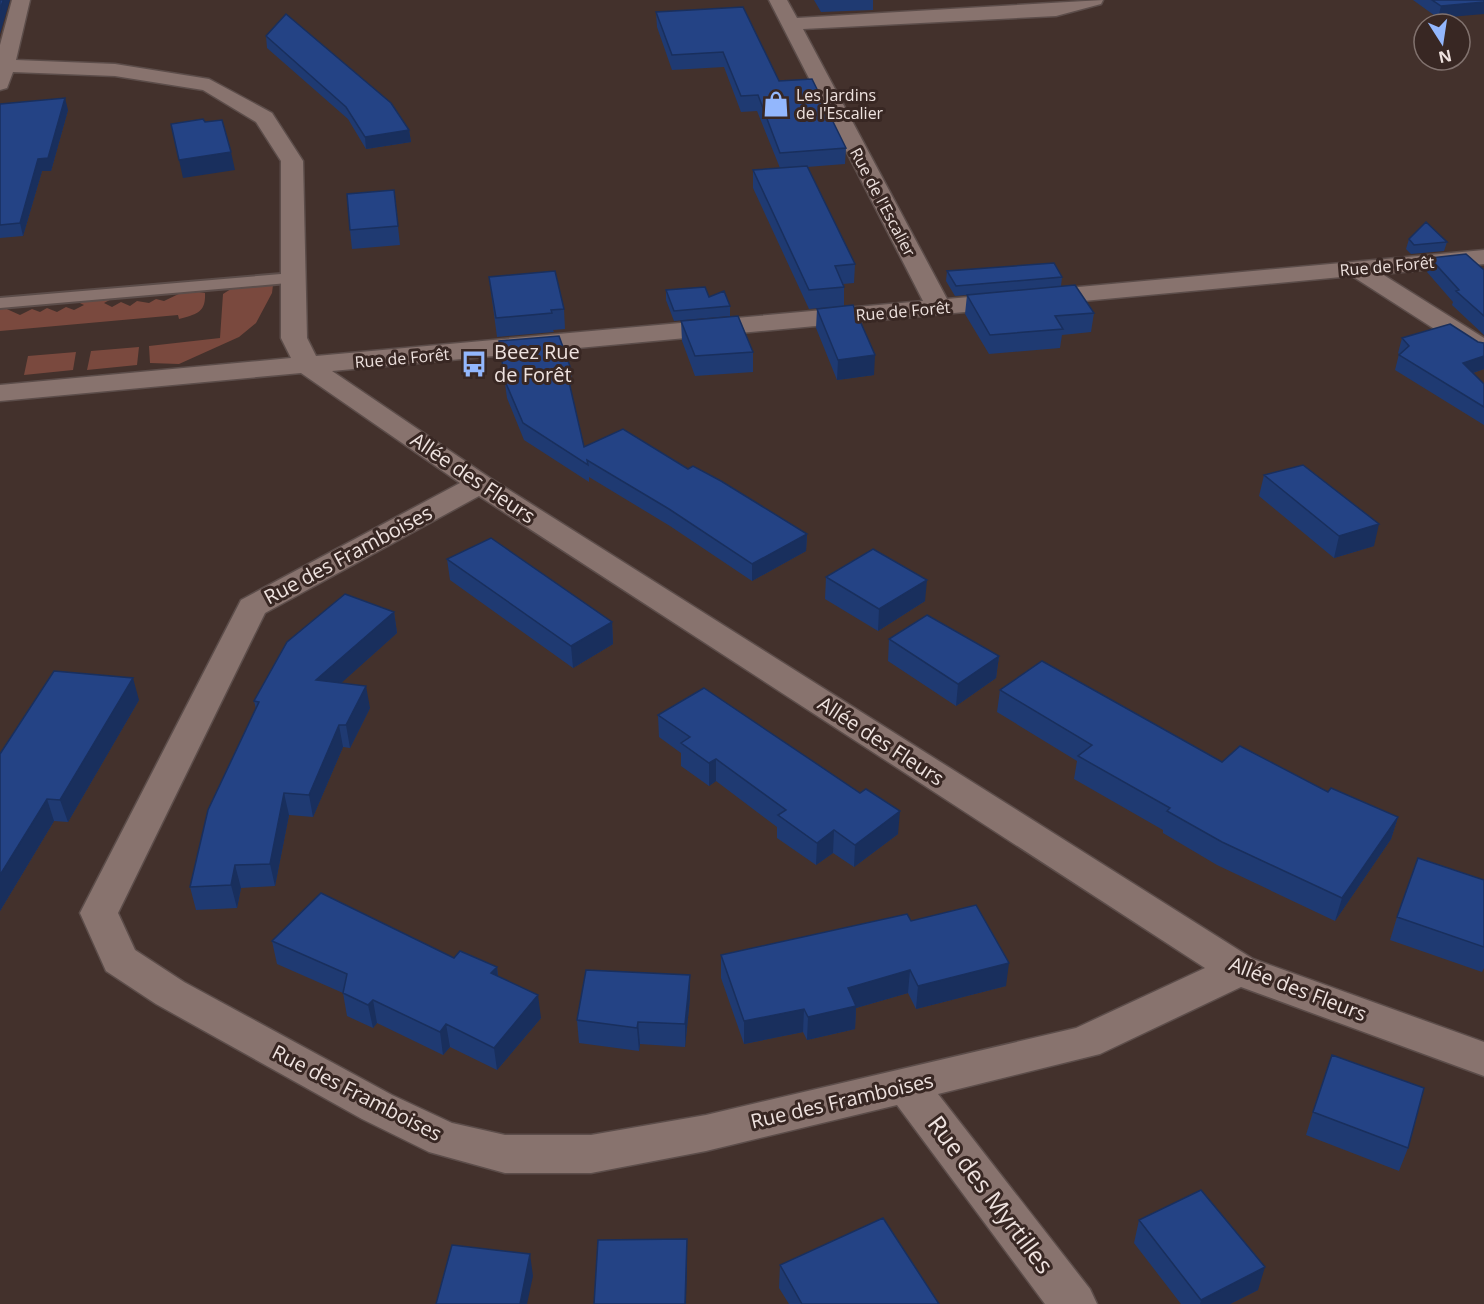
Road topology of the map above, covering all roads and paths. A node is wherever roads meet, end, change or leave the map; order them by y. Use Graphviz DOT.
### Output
graph roads {
  1 [pos="21,0"];
  2 [pos="778,0"];
  3 [pos="1094,0"];
  4 [pos="790,24"];
  5 [pos="2,71"];
  6 [pos="1484,257"];
  7 [pos="1357,269"];
  8 [pos="293,278"];
  9 [pos="0,303"];
  10 [pos="939,308"];
  11 [pos="1484,350"];
  12 [pos="308,366"];
  13 [pos="0,393"];
  14 [pos="480,484"];
  15 [pos="1239,970"];
  16 [pos="1484,1059"];
  17 [pos="907,1086"];
  18 [pos="1073,1304"];
  1 -- 5 [label="street"];
  2 -- 4 [label="street, Rue de l'Escalier"];
  3 -- 4 [label="street"];
  4 -- 10 [label="street, Rue de l'Escalier"];
  5 -- 8 [label="street"];
  6 -- 7 [label="street, Rue de Forêt"];
  7 -- 10 [label="street, Rue de Forêt"];
  7 -- 11 [label="street"];
  8 -- 9 [label="lane"];
  8 -- 12 [label="street"];
  10 -- 12 [label="street, Rue de Forêt"];
  12 -- 13 [label="street, Rue de Forêt"];
  12 -- 14 [label="street, Allée des Fleurs"];
  14 -- 15 [label="street, Allée des Fleurs"];
  14 -- 17 [label="street, Rue des Framboises"];
  15 -- 16 [label="street, Allée des Fleurs"];
  15 -- 17 [label="street, Rue des Framboises"];
  17 -- 18 [label="street, Rue des Myrtilles"];
}
